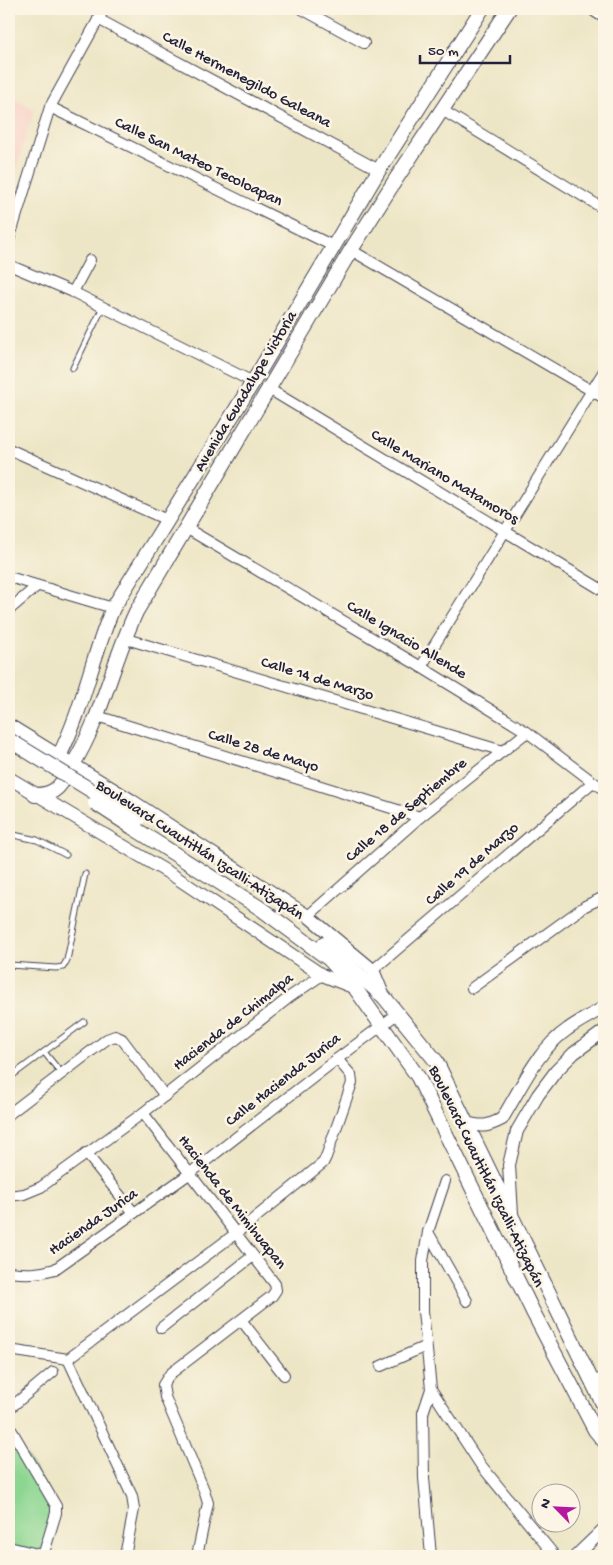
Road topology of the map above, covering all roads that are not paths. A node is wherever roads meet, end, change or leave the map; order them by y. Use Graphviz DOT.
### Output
graph roads {
  1 [pos="104,9"];
  2 [pos="302,9"];
  3 [pos="482,9"];
  4 [pos="509,9"];
  5 [pos="596,9"];
  6 [pos="604,14"];
  7 [pos="98,19"];
  8 [pos="364,44"];
  9 [pos="50,107"];
  10 [pos="442,110"];
  11 [pos="379,170"];
  12 [pos="604,209"];
  13 [pos="9,240"];
  14 [pos="333,246"];
  15 [pos="351,250"];
  16 [pos="90,260"];
  17 [pos="9,265"];
  18 [pos="73,292"];
  19 [pos="104,307"];
  20 [pos="73,368"];
  21 [pos="604,371"];
  22 [pos="252,382"];
  23 [pos="269,389"];
  24 [pos="592,390"];
  25 [pos="604,398"];
  26 [pos="9,449"];
  27 [pos="167,520"];
  28 [pos="186,528"];
  29 [pos="504,532"];
  30 [pos="9,577"];
  31 [pos="37,586"];
  32 [pos="604,591"];
  33 [pos="113,608"];
  34 [pos="9,610"];
  35 [pos="124,638"];
  36 [pos="421,667"];
  37 [pos="97,716"];
  38 [pos="9,725"];
  39 [pos="527,732"];
  40 [pos="9,740"];
  41 [pos="9,750"];
  42 [pos="502,751"];
  43 [pos="59,756"];
  44 [pos="72,764"];
  45 [pos="593,782"];
  46 [pos="10,783"];
  47 [pos="604,789"];
  48 [pos="35,795"];
  49 [pos="420,817"];
  50 [pos="9,834"];
  51 [pos="66,856"];
  52 [pos="85,874"];
  53 [pos="604,897"];
  54 [pos="308,916"];
  55 [pos="332,955"];
  56 [pos="9,964"];
  57 [pos="374,970"];
  58 [pos="322,975"];
  59 [pos="355,988"];
  60 [pos="472,988"];
  61 [pos="384,997"];
  62 [pos="604,1008"];
  63 [pos="397,1014"];
  64 [pos="84,1022"];
  65 [pos="381,1025"];
  66 [pos="604,1030"];
  67 [pos="44,1052"];
  68 [pos="337,1058"];
  69 [pos="62,1074"];
  70 [pos="9,1078"];
  71 [pos="165,1096"];
  72 [pos="143,1113"];
  73 [pos="9,1114"];
  74 [pos="466,1123"];
  75 [pos="86,1153"];
  76 [pos="189,1174"];
  77 [pos="445,1181"];
  78 [pos="9,1196"];
  79 [pos="134,1213"];
  80 [pos="512,1219"];
  81 [pos="428,1232"];
  82 [pos="235,1234"];
  83 [pos="253,1256"];
  84 [pos="9,1272"];
  85 [pos="467,1301"];
  86 [pos="242,1321"];
  87 [pos="161,1328"];
  88 [pos="426,1346"];
  89 [pos="9,1350"];
  90 [pos="68,1359"];
  91 [pos="381,1366"];
  92 [pos="53,1372"];
  93 [pos="284,1374"];
  94 [pos="597,1380"];
  95 [pos="431,1389"];
  96 [pos="604,1406"];
  97 [pos="9,1409"];
  98 [pos="9,1428"];
  99 [pos="604,1441"];
  100 [pos="604,1528"];
  101 [pos="9,1547"];
  102 [pos="44,1556"];
  103 [pos="125,1556"];
  104 [pos="196,1556"];
  105 [pos="431,1556"];
  106 [pos="555,1556"];
  107 [pos="576,1556"];
  1 -- 7 [label="street"];
  2 -- 8 [label="street"];
  3 -- 11 [label="main road, Avenida Guadalupe Victoria"];
  4 -- 10 [label="main road, Avenida Guadalupe Victoria"];
  5 -- 6 [label="main road"];
  7 -- 9 [label="street"];
  7 -- 11 [label="street, Calle Hermenegildo Galeana"];
  9 -- 13 [label="street"];
  9 -- 14 [label="street, Calle San Mateo Tecoloapan"];
  10 -- 12 [label="street"];
  10 -- 15 [label="main road, Avenida Guadalupe Victoria"];
  11 -- 14 [label="main road, Avenida Guadalupe Victoria"];
  14 -- 22 [label="main road, Avenida Guadalupe Victoria"];
  15 -- 23 [label="main road, Avenida Guadalupe Victoria"];
  15 -- 24 [label="street"];
  16 -- 18 [label="street"];
  17 -- 18 [label="street"];
  18 -- 19 [label="street"];
  19 -- 20 [label="lane"];
  19 -- 22 [label="street"];
  21 -- 24 [label="street"];
  22 -- 27 [label="main road, Avenida Guadalupe Victoria"];
  23 -- 28 [label="main road, Avenida Guadalupe Victoria"];
  23 -- 29 [label="street, Calle Mariano Matamoros"];
  24 -- 25 [label="street"];
  24 -- 29 [label="street"];
  26 -- 27 [label="street"];
  27 -- 33 [label="main road, Avenida Guadalupe Victoria"];
  28 -- 35 [label="main road, Avenida Guadalupe Victoria"];
  28 -- 36 [label="street, Calle Ignacio Allende"];
  29 -- 32 [label="street, Calle Mariano Matamoros"];
  29 -- 36 [label="street"];
  30 -- 31 [label="street"];
  31 -- 33 [label="street"];
  31 -- 34 [label="street"];
  33 -- 43 [label="main road, Avenida Guadalupe Victoria"];
  35 -- 37 [label="main road, Avenida Guadalupe Victoria"];
  35 -- 42 [label="street, Calle 14 de Marzo"];
  36 -- 39 [label="street, Calle Ignacio Allende"];
  37 -- 44 [label="main road, Avenida Guadalupe Victoria"];
  37 -- 49 [label="street, Calle 28 de Mayo"];
  38 -- 43 [label="street"];
  39 -- 42 [label="street, Calle 18 de Septiembre"];
  39 -- 45 [label="street, Calle Ignacio Allende"];
  40 -- 55 [label="main road, Boulevard Cuautitlán Izcalli-Atizapán, bridge"];
  41 -- 55 [label="main road, Boulevard Cuautitlán Izcalli-Atizapán, bridge"];
  42 -- 49 [label="street, Calle 18 de Septiembre"];
  43 -- 44 [label="street"];
  44 -- 48 [label="main road, Avenida Guadalupe Victoria"];
  44 -- 54 [label="street"];
  45 -- 47 [label="street, Calle Ignacio Allende"];
  45 -- 57 [label="street, Calle 19 de Marzo"];
  46 -- 48 [label="street"];
  48 -- 58 [label="street"];
  49 -- 54 [label="street, Calle 18 de Septiembre"];
  50 -- 51 [label="lane"];
  52 -- 56 [label="lane"];
  53 -- 60 [label="street"];
  54 -- 57 [label="street"];
  55 -- 59 [label="main road, Boulevard Cuautitlán Izcalli-Atizapán"];
  55 -- 61 [label="main road, Boulevard Cuautitlán Izcalli-Atizapán"];
  57 -- 61 [label="street"];
  58 -- 59 [label="street"];
  58 -- 71 [label="street, Hacienda de Chimalpa"];
  59 -- 65 [label="main road, Boulevard Cuautitlán Izcalli-Atizapán"];
  61 -- 63 [label="main road, Boulevard Cuautitlán Izcalli-Atizapán"];
  62 -- 74 [label="street"];
  63 -- 65 [label="street, Calle Hacienda Jurica"];
  63 -- 74 [label="main road, Boulevard Cuautitlán Izcalli-Atizapán"];
  64 -- 67 [label="lane"];
  65 -- 68 [label="street, Calle Hacienda Jurica"];
  65 -- 99 [label="main road, Boulevard Cuautitlán Izcalli-Atizapán"];
  66 -- 80 [label="street"];
  67 -- 69 [label="lane"];
  67 -- 70 [label="lane"];
  68 -- 76 [label="street, Calle Hacienda Jurica"];
  68 -- 82 [label="street"];
  69 -- 71 [label="street"];
  69 -- 73 [label="street"];
  71 -- 72 [label="street, Hacienda de Chimalpa"];
  72 -- 75 [label="street, Hacienda de Chimalpa"];
  72 -- 76 [label="street, Hacienda de Mimihuapan"];
  74 -- 80 [label="main road, Boulevard Cuautitlán Izcalli-Atizapán"];
  75 -- 78 [label="street, Hacienda de Chimalpa"];
  75 -- 79 [label="street"];
  76 -- 79 [label="street, Hacienda Jurica"];
  76 -- 82 [label="street, Hacienda de Mimihuapan"];
  77 -- 81 [label="street"];
  79 -- 84 [label="street, Hacienda Jurica"];
  80 -- 94 [label="main road, Boulevard Cuautitlán Izcalli-Atizapán"];
  81 -- 85 [label="street"];
  81 -- 88 [label="street"];
  82 -- 83 [label="street, Hacienda de Mimihuapan"];
  82 -- 90 [label="street"];
  83 -- 86 [label="street, Hacienda de Mimihuapan"];
  83 -- 87 [label="street"];
  86 -- 93 [label="street"];
  86 -- 104 [label="street, Hacienda de Mimihuapan"];
  88 -- 91 [label="street"];
  88 -- 95 [label="street"];
  89 -- 90 [label="street"];
  90 -- 103 [label="street"];
  92 -- 97 [label="street"];
  94 -- 96 [label="main road, Boulevard Cuautitlán Izcalli-Atizapán"];
  95 -- 105 [label="street"];
  95 -- 106 [label="street"];
  98 -- 102 [label="street"];
  100 -- 107 [label="street"];
  101 -- 102 [label="street"];
}
